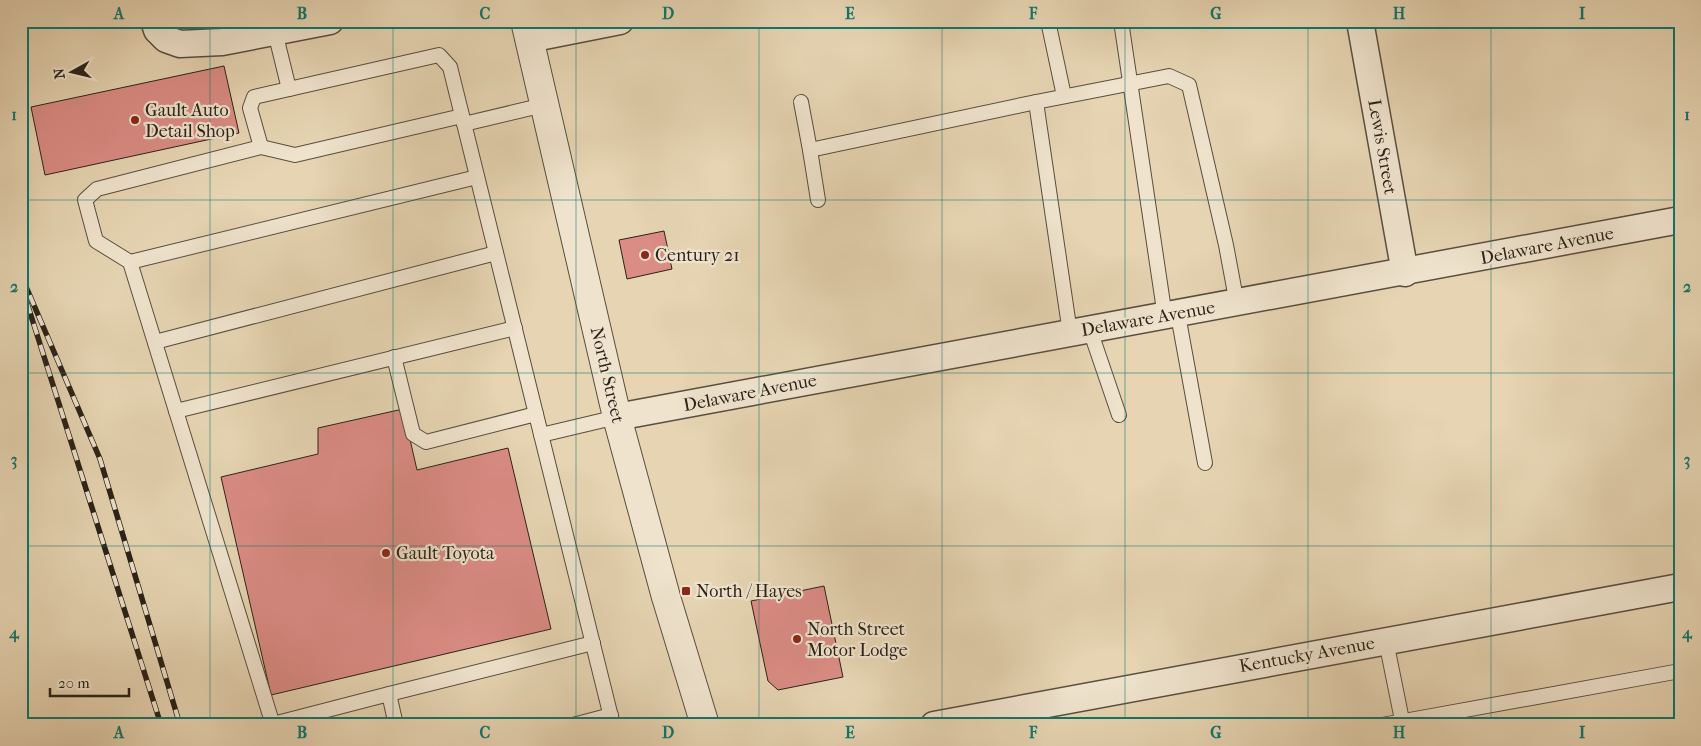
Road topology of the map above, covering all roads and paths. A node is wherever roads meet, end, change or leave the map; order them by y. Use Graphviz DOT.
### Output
graph roads {
  1 [pos="330,21"];
  2 [pos="620,21"];
  3 [pos="1048,21"];
  4 [pos="1121,21"];
  5 [pos="1360,21"];
  6 [pos="160,30"];
  7 [pos="527,30"];
  8 [pos="276,32"];
  9 [pos="1131,82"];
  10 [pos="289,89"];
  11 [pos="1064,96"];
  12 [pos="801,102"];
  13 [pos="1036,102"];
  14 [pos="544,105"];
  15 [pos="463,120"];
  16 [pos="261,147"];
  17 [pos="810,150"];
  18 [pos="477,177"];
  19 [pos="818,200"];
  20 [pos="1680,220"];
  21 [pos="496,253"];
  22 [pos="130,262"];
  23 [pos="1405,273"];
  24 [pos="1237,304"];
  25 [pos="1172,316"];
  26 [pos="515,328"];
  27 [pos="1080,332"];
  28 [pos="155,342"];
  29 [pos="394,357"];
  30 [pos="176,410"];
  31 [pos="536,414"];
  32 [pos="1119,415"];
  33 [pos="617,417"];
  34 [pos="541,435"];
  35 [pos="1205,463"];
  36 [pos="1680,587"];
  37 [pos="1386,641"];
  38 [pos="593,643"];
  39 [pos="1680,671"];
  40 [pos="389,694"];
  41 [pos="612,720"];
  42 [pos="1402,723"];
  43 [pos="273,725"];
  44 [pos="396,725"];
  45 [pos="573,725"];
  46 [pos="705,725"];
  47 [pos="934,725"];
  48 [pos="1382,725"];
  1 -- 8 [label="street"];
  2 -- 7 [label="street"];
  3 -- 11 [label="lane"];
  4 -- 9 [label="lane"];
  5 -- 23 [label="street, Lewis Street"];
  6 -- 8 [label="street"];
  7 -- 14 [label="street, North Street"];
  8 -- 10 [label="lane"];
  9 -- 11 [label="lane"];
  9 -- 24 [label="lane"];
  9 -- 25 [label="lane"];
  10 -- 15 [label="lane"];
  10 -- 16 [label="lane"];
  11 -- 13 [label="lane"];
  12 -- 17 [label="lane"];
  13 -- 17 [label="lane"];
  13 -- 27 [label="lane"];
  14 -- 15 [label="lane"];
  14 -- 33 [label="street, North Street"];
  15 -- 16 [label="lane"];
  15 -- 18 [label="lane"];
  16 -- 22 [label="lane"];
  17 -- 19 [label="lane"];
  18 -- 21 [label="lane"];
  18 -- 22 [label="lane"];
  20 -- 23 [label="street, Delaware Avenue"];
  21 -- 26 [label="lane"];
  21 -- 28 [label="lane"];
  22 -- 28 [label="lane"];
  23 -- 24 [label="street, Delaware Avenue"];
  24 -- 25 [label="street, Delaware Avenue"];
  25 -- 27 [label="street, Delaware Avenue"];
  25 -- 35 [label="lane"];
  26 -- 29 [label="lane"];
  26 -- 31 [label="lane"];
  27 -- 32 [label="lane"];
  27 -- 33 [label="street, Delaware Avenue"];
  28 -- 30 [label="lane"];
  29 -- 30 [label="lane"];
  29 -- 31 [label="lane"];
  30 -- 43 [label="lane"];
  31 -- 34 [label="lane"];
  33 -- 34 [label="lane"];
  33 -- 46 [label="street, North Street"];
  34 -- 38 [label="lane"];
  36 -- 37 [label="street, Kentucky Avenue"];
  37 -- 42 [label="lane"];
  37 -- 47 [label="street, Kentucky Avenue"];
  38 -- 40 [label="lane"];
  38 -- 41 [label="lane"];
  39 -- 42 [label="lane"];
  40 -- 43 [label="lane"];
  40 -- 44 [label="lane"];
  41 -- 45 [label="lane"];
  42 -- 48 [label="lane"];
}
